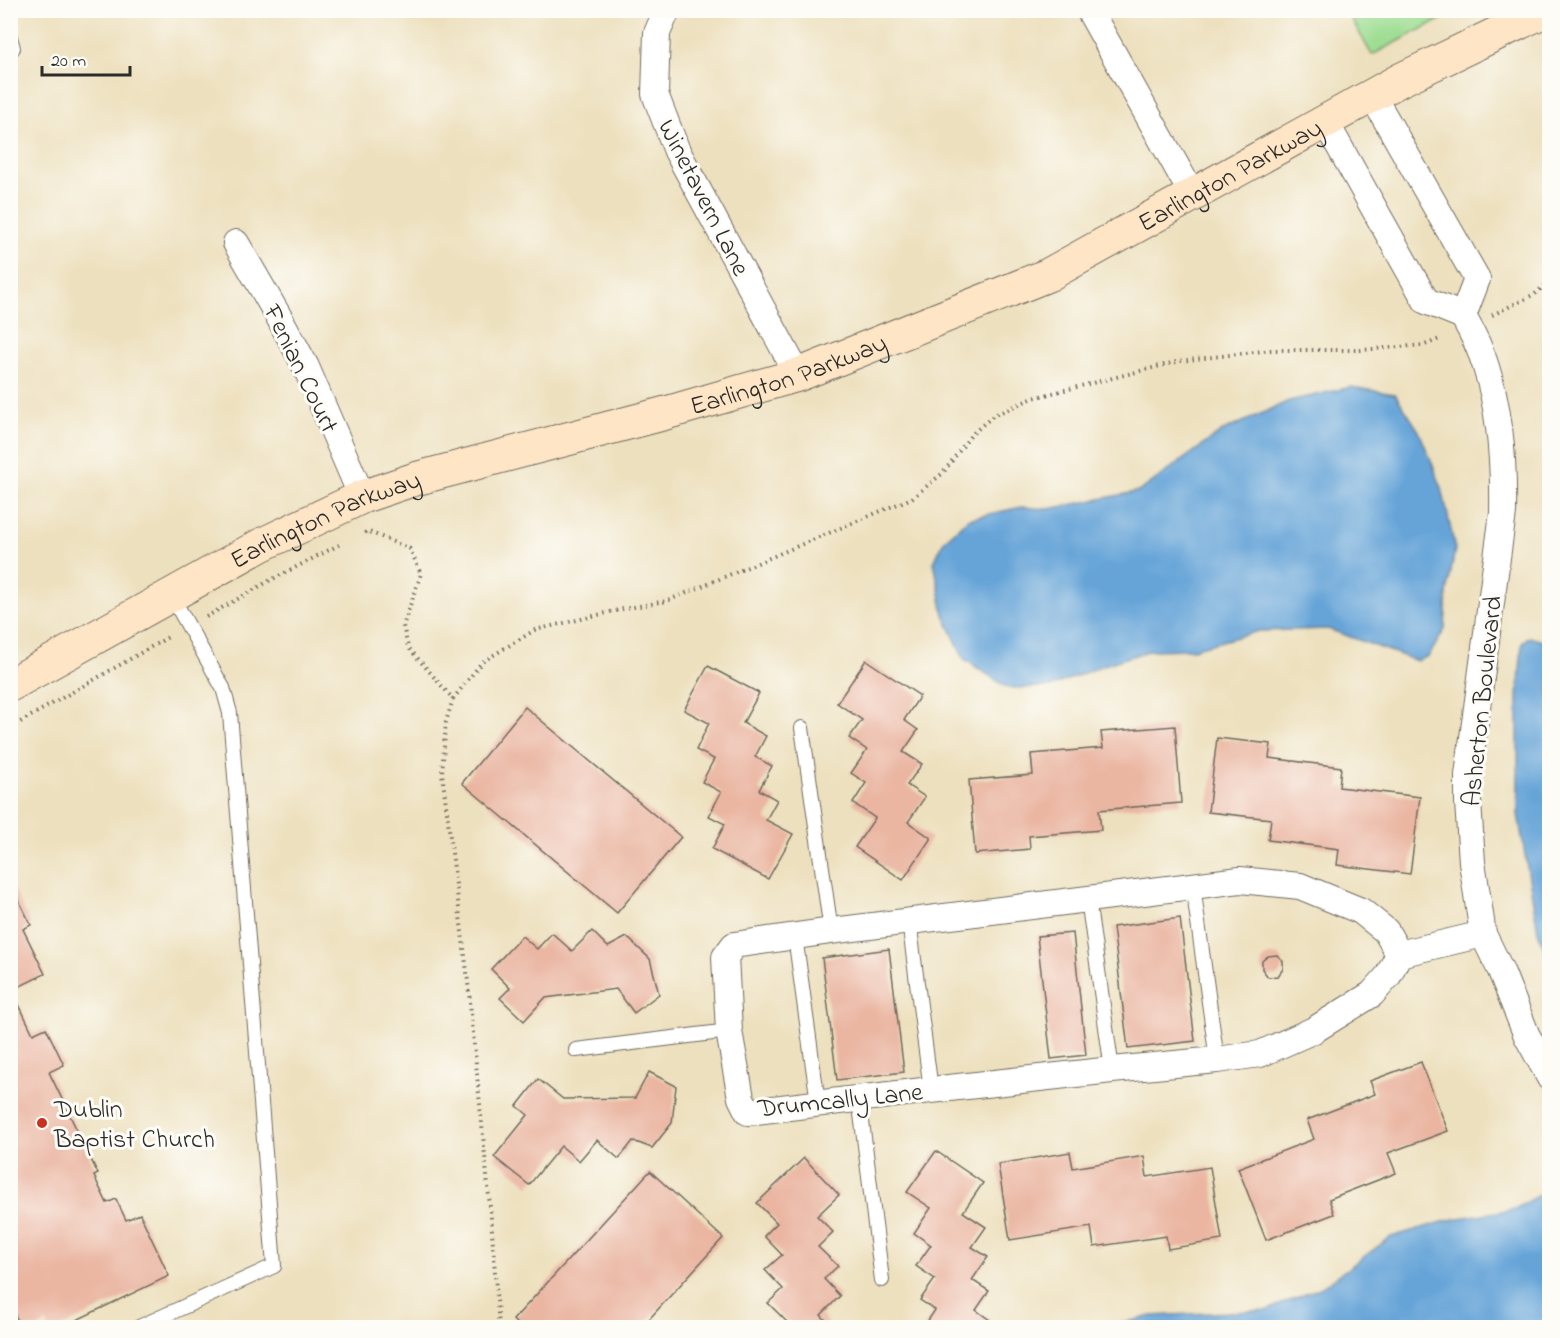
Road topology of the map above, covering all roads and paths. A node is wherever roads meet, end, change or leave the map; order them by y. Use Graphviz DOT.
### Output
graph roads {
  1 [pos="667,10"];
  2 [pos="1089,10"];
  3 [pos="1546,10"];
  4 [pos="10,37"];
  5 [pos="10,52"];
  6 [pos="1372,95"];
  7 [pos="1325,121"];
  8 [pos="1192,194"];
  9 [pos="236,243"];
  10 [pos="1550,281"];
  11 [pos="1466,322"];
  12 [pos="798,375"];
  13 [pos="362,497"];
  14 [pos="358,536"];
  15 [pos="348,541"];
  16 [pos="171,595"];
  17 [pos="188,627"];
  18 [pos="10,685"];
  19 [pos="453,699"];
  20 [pos="10,728"];
  21 [pos="802,728"];
  22 [pos="1193,886"];
  23 [pos="1088,899"];
  24 [pos="909,921"];
  25 [pos="831,931"];
  26 [pos="1483,934"];
  27 [pos="795,936"];
  28 [pos="1398,954"];
  29 [pos="729,1031"];
  30 [pos="576,1050"];
  31 [pos="1217,1060"];
  32 [pos="1112,1070"];
  33 [pos="1550,1078"];
  34 [pos="931,1090"];
  35 [pos="859,1098"];
  36 [pos="818,1103"];
  37 [pos="882,1280"];
  38 [pos="137,1328"];
  39 [pos="498,1328"];
  1 -- 12 [label="street, Winetavern Lane"];
  2 -- 8 [label="street"];
  3 -- 6 [label="street, Earlington Parkway"];
  4 -- 5 [label="lane"];
  6 -- 7 [label="street, Earlington Parkway"];
  6 -- 11 [label="street"];
  7 -- 8 [label="street, Earlington Parkway"];
  7 -- 11 [label="street"];
  8 -- 12 [label="street, Earlington Parkway"];
  9 -- 13 [label="street, Fenian Court"];
  10 -- 11 [label="path"];
  11 -- 19 [label="path"];
  11 -- 26 [label="street, Asherton Boulevard"];
  12 -- 13 [label="street, Earlington Parkway"];
  13 -- 16 [label="street, Earlington Parkway"];
  14 -- 19 [label="path"];
  15 -- 17 [label="path"];
  16 -- 17 [label="lane"];
  16 -- 18 [label="street, Earlington Parkway"];
  17 -- 20 [label="path"];
  17 -- 38 [label="lane"];
  19 -- 39 [label="path"];
  21 -- 25 [label="lane"];
  22 -- 23 [label="street, Drumcally Lane"];
  22 -- 28 [label="street, Drumcally Lane"];
  22 -- 31 [label="lane"];
  23 -- 24 [label="street, Drumcally Lane"];
  23 -- 32 [label="lane"];
  24 -- 25 [label="street, Drumcally Lane"];
  24 -- 34 [label="lane"];
  25 -- 27 [label="street, Drumcally Lane"];
  26 -- 28 [label="street"];
  26 -- 33 [label="street, Asherton Boulevard"];
  27 -- 29 [label="street, Drumcally Lane"];
  27 -- 36 [label="lane"];
  28 -- 31 [label="street, Drumcally Lane"];
  29 -- 30 [label="lane"];
  29 -- 36 [label="street, Drumcally Lane"];
  31 -- 32 [label="street, Drumcally Lane"];
  32 -- 34 [label="street, Drumcally Lane"];
  34 -- 35 [label="street, Drumcally Lane"];
  35 -- 36 [label="street, Drumcally Lane"];
  35 -- 37 [label="lane"];
}
